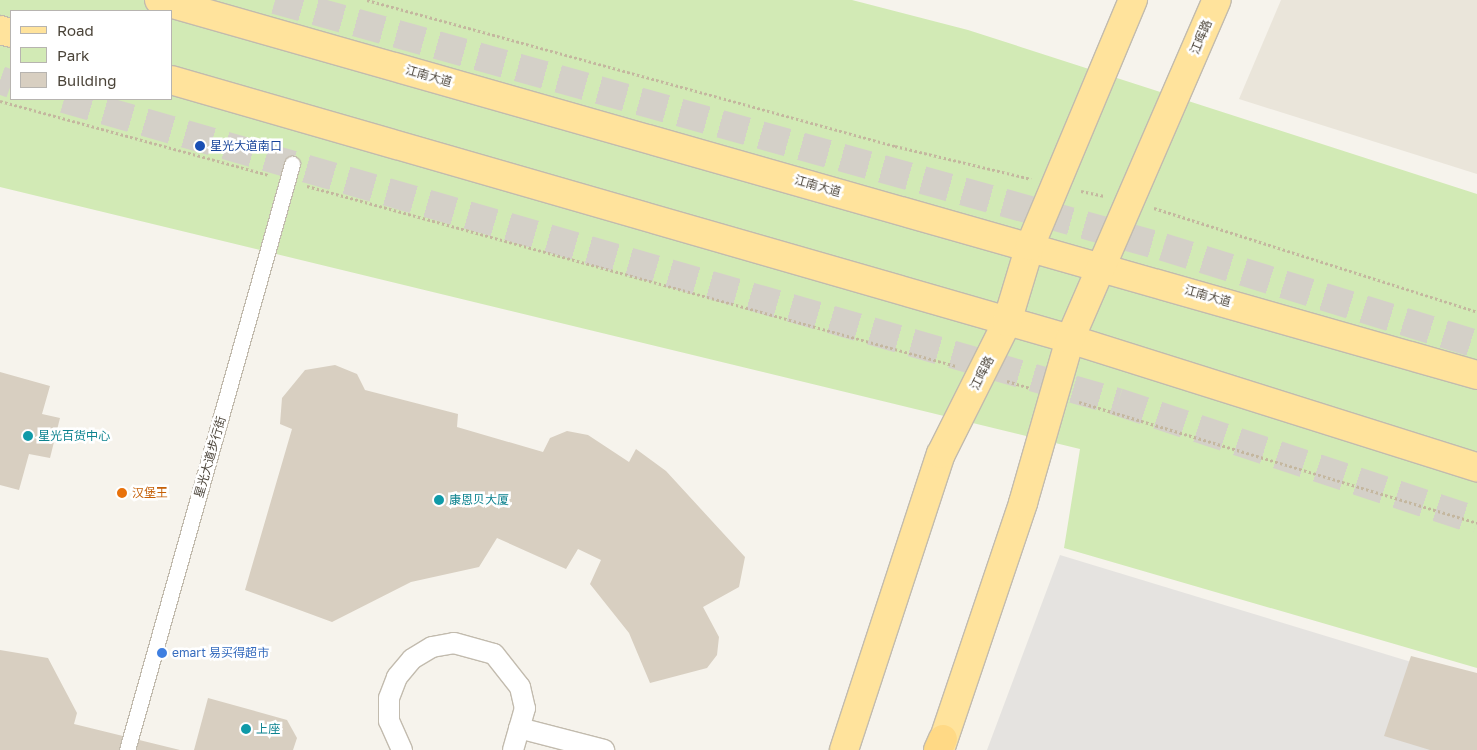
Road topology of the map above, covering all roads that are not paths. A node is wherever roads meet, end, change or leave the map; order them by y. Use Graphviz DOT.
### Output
graph roads {
  1 [pos="159,0"];
  2 [pos="1133,0"];
  3 [pos="1217,0"];
  4 [pos="172,80"];
  5 [pos="292,164"];
  6 [pos="1030,246"];
  7 [pos="1104,266"];
  8 [pos="1007,322"];
  9 [pos="1070,339"];
  10 [pos="1477,375"];
  11 [pos="1477,467"];
  12 [pos="519,728"];
  13 [pos="940,746"];
  14 [pos="127,750"];
  15 [pos="402,750"];
  16 [pos="512,750"];
  17 [pos="604,750"];
  18 [pos="844,750"];
  1 -- 6 [label="main road, 江南大道"];
  2 -- 6 [label="main road, 江晖路"];
  3 -- 7 [label="main road, 江晖路"];
  4 -- 8 [label="main road"];
  5 -- 14 [label="street, 星光大道步行街"];
  6 -- 7 [label="main road, 江南大道"];
  6 -- 8 [label="main road, 江晖路"];
  7 -- 9 [label="main road, 江晖路"];
  7 -- 10 [label="main road, 江南大道"];
  8 -- 9 [label="main road"];
  8 -- 18 [label="main road, 江晖路"];
  9 -- 11 [label="main road"];
  9 -- 13 [label="main road, 江晖路"];
  12 -- 15 [label="street"];
  12 -- 16 [label="street"];
  12 -- 17 [label="street"];
}
